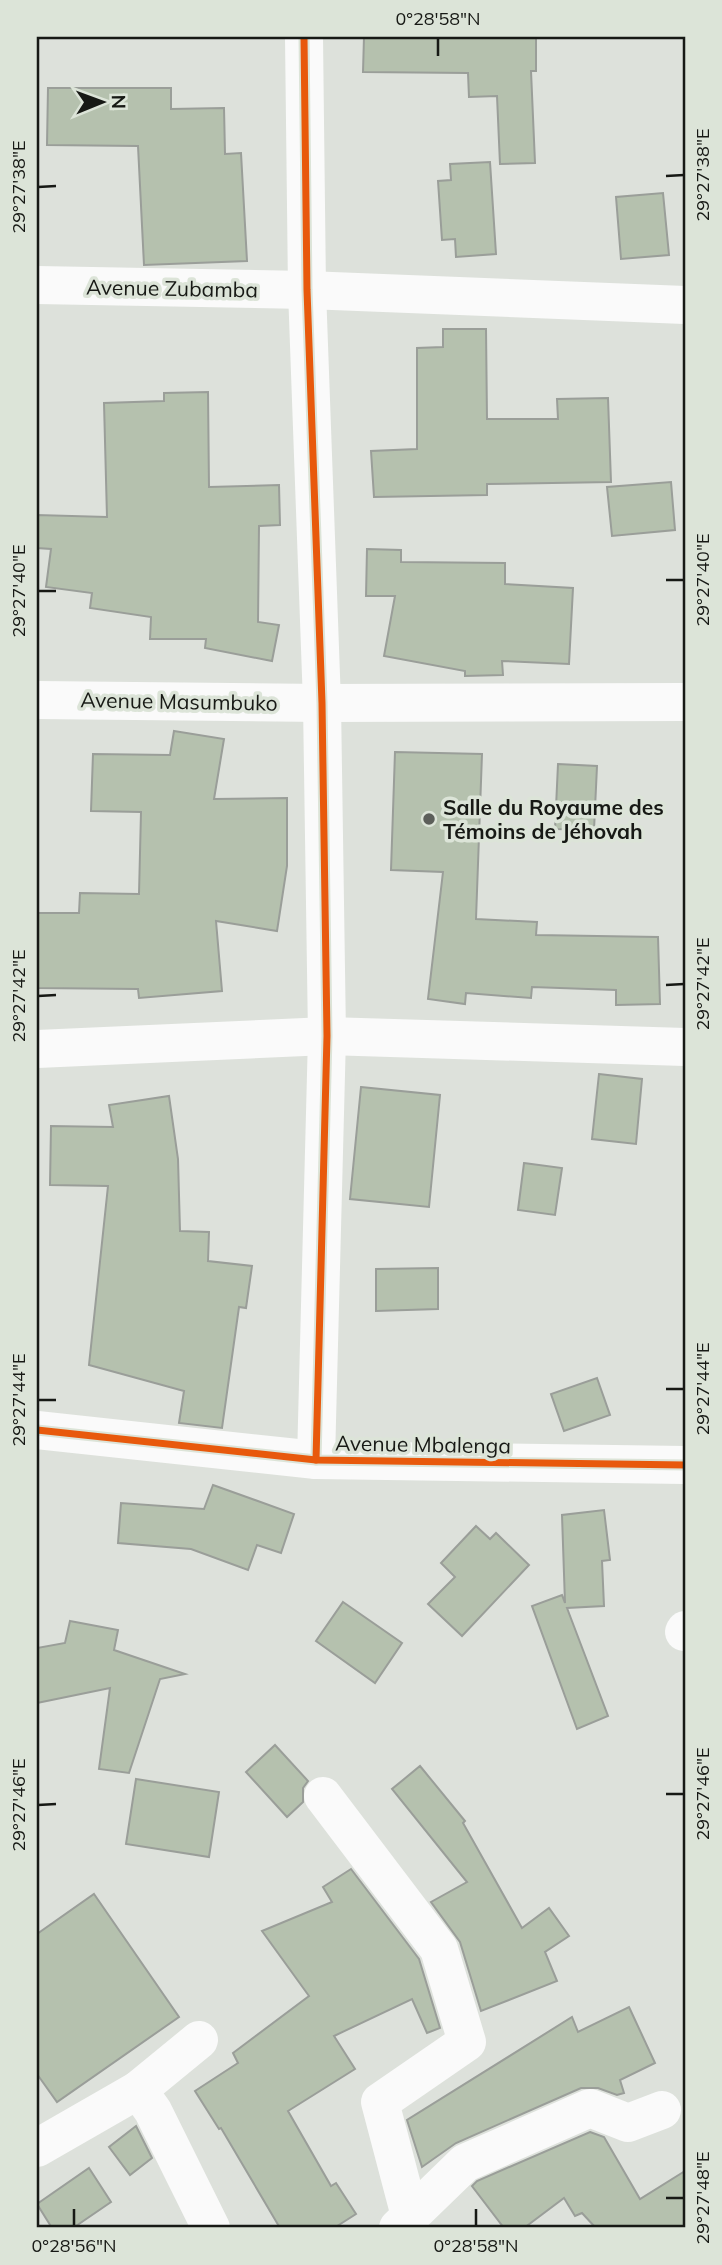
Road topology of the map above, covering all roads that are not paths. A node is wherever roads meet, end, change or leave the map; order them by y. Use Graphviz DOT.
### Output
graph roads {
  1 [pos="304,37"];
  2 [pos="37,285"];
  3 [pos="307,290"];
  4 [pos="685,305"];
  5 [pos="37,700"];
  6 [pos="685,702"];
  7 [pos="321,703"];
  8 [pos="327,1036"];
  9 [pos="685,1046"];
  10 [pos="37,1049"];
  11 [pos="37,1430"];
  12 [pos="316,1460"];
  13 [pos="685,1465"];
  14 [pos="323,1796"];
  15 [pos="199,2040"];
  16 [pos="146,2101"];
  17 [pos="662,2110"];
  18 [pos="37,2148"];
  19 [pos="404,2222"];
  20 [pos="211,2228"];
  1 -- 3 [label="street"];
  2 -- 3 [label="street, Avenue Zubamba"];
  3 -- 4 [label="street, Avenue Zubamba"];
  3 -- 7 [label="street"];
  5 -- 7 [label="street, Avenue Masumbuko"];
  6 -- 7 [label="street, Avenue Masumbuko"];
  7 -- 8 [label="street"];
  8 -- 9 [label="street"];
  8 -- 10 [label="street"];
  8 -- 12 [label="street"];
  11 -- 12 [label="street, Avenue Mbalenga"];
  12 -- 13 [label="street, Avenue Mbalenga"];
  14 -- 19 [label="street"];
  15 -- 16 [label="street"];
  16 -- 18 [label="street"];
  16 -- 20 [label="street"];
  17 -- 19 [label="street"];
}
